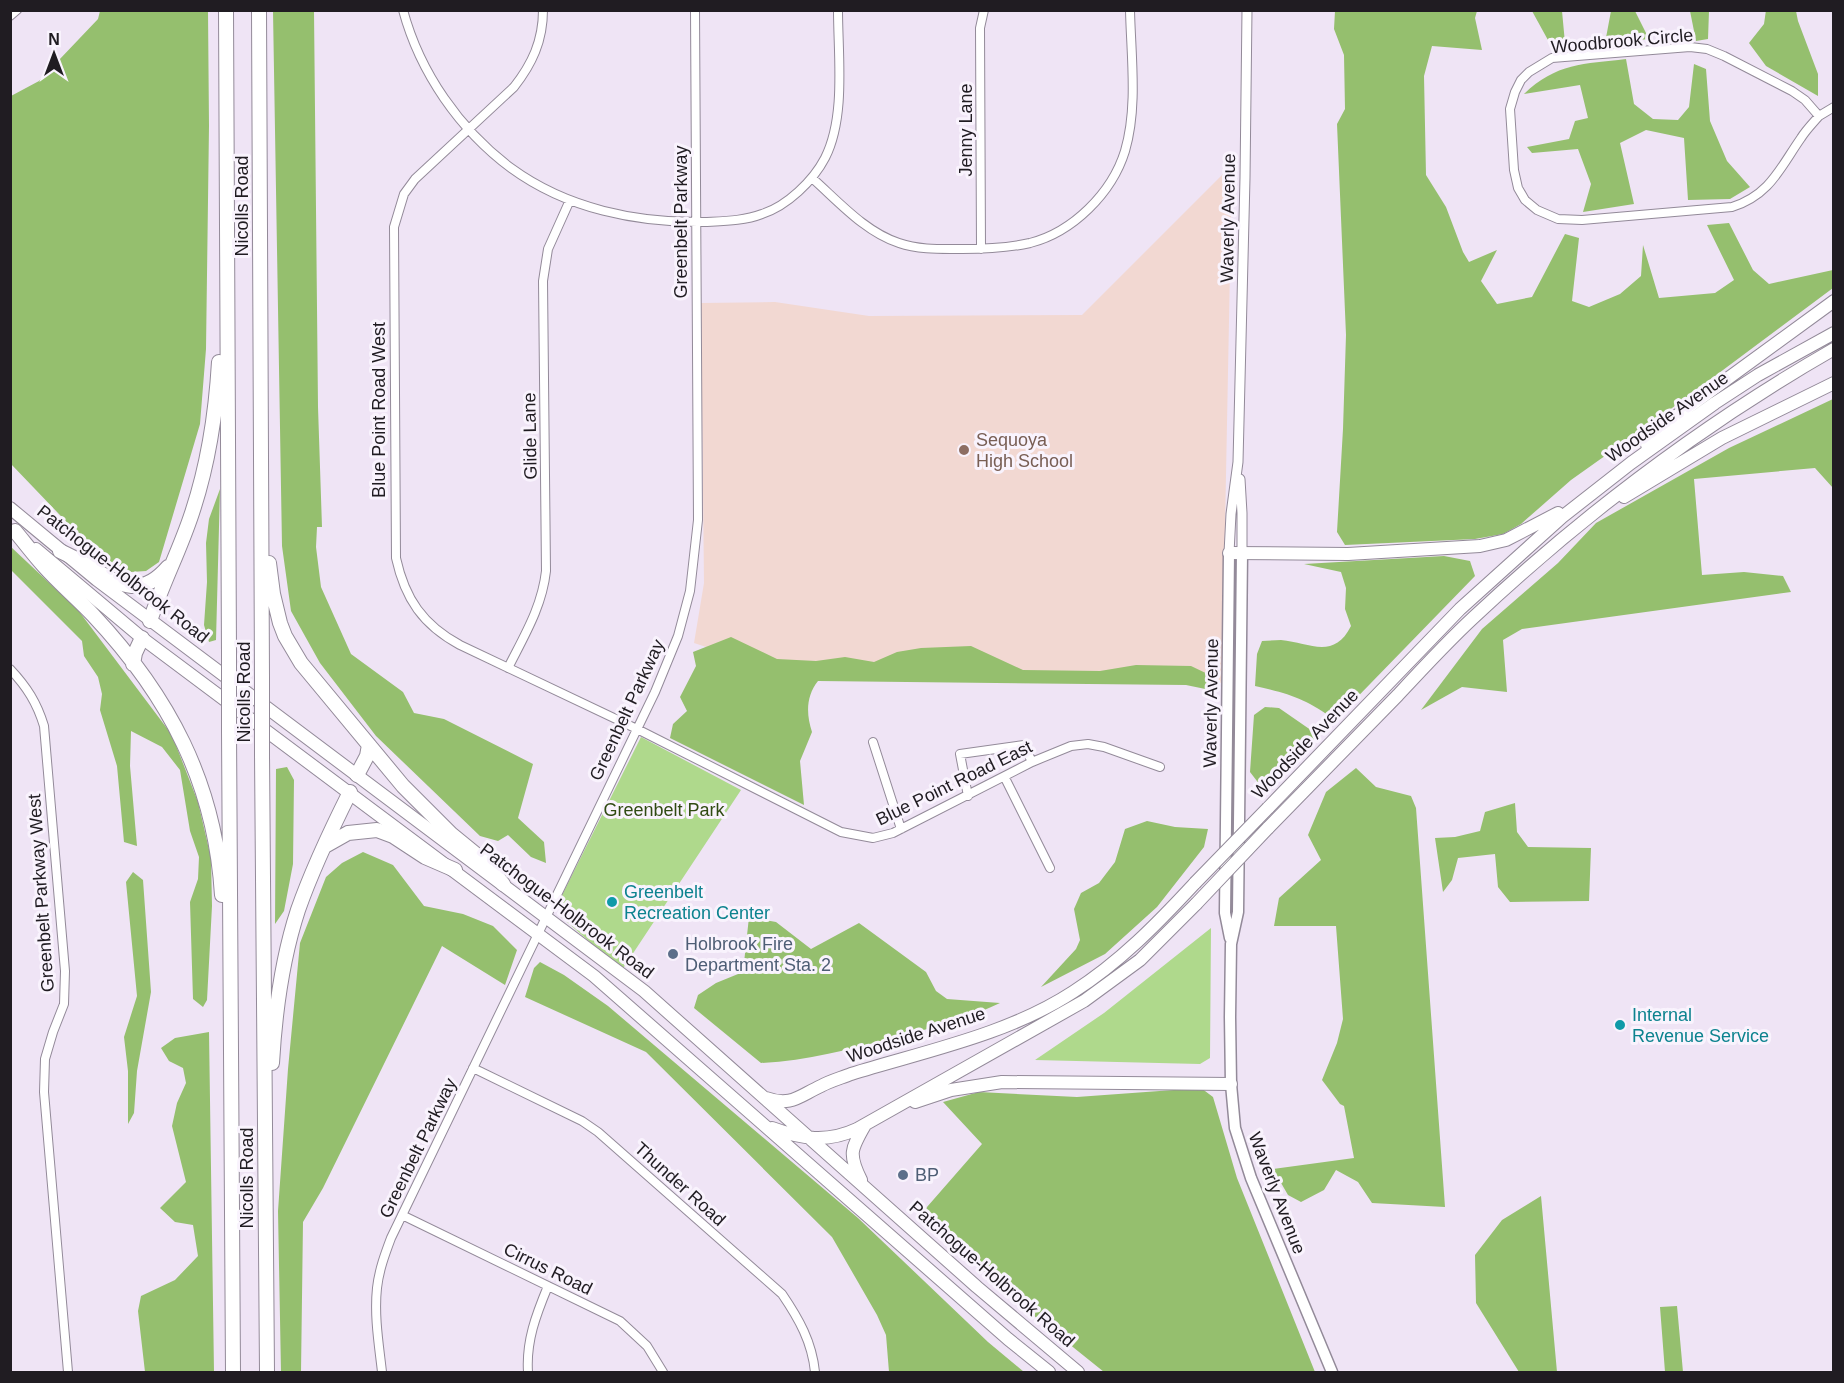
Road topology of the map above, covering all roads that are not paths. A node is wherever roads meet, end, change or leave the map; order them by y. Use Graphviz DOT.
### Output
graph roads {
  1 [pos="17,10"];
  2 [pos="226,10"];
  3 [pos="259,10"];
  4 [pos="403,10"];
  5 [pos="543,10"];
  6 [pos="695,10"];
  7 [pos="838,10"];
  8 [pos="984,10"];
  9 [pos="1131,10"];
  10 [pos="1247,10"];
  11 [pos="10,16"];
  12 [pos="1833,107"];
  13 [pos="1820,116"];
  14 [pos="468,130"];
  15 [pos="812,178"];
  16 [pos="570,200"];
  17 [pos="696,222"];
  18 [pos="981,249"];
  19 [pos="227,274"];
  20 [pos="1833,301"];
  21 [pos="1833,333"];
  22 [pos="1833,349"];
  23 [pos="1833,383"];
  24 [pos="1631,463"];
  25 [pos="261,465"];
  26 [pos="1590,495"];
  27 [pos="10,508"];
  28 [pos="1589,517"];
  29 [pos="13,529"];
  30 [pos="60,551"];
  31 [pos="1236,553"];
  32 [pos="175,558"];
  33 [pos="150,621"];
  34 [pos="142,638"];
  35 [pos="133,664"];
  36 [pos="508,668"];
  37 [pos="10,669"];
  38 [pos="637,729"];
  39 [pos="873,742"];
  40 [pos="369,745"];
  41 [pos="1032,762"];
  42 [pos="1160,767"];
  43 [pos="357,775"];
  44 [pos="1005,778"];
  45 [pos="350,792"];
  46 [pos="968,796"];
  47 [pos="901,829"];
  48 [pos="325,846"];
  49 [pos="1050,867"];
  50 [pos="456,870"];
  51 [pos="503,884"];
  52 [pos="546,916"];
  53 [pos="538,933"];
  54 [pos="230,969"];
  55 [pos="473,1068"];
  56 [pos="1231,1084"];
  57 [pos="764,1098"];
  58 [pos="886,1112"];
  59 [pos="865,1125"];
  60 [pos="765,1126"];
  61 [pos="810,1138"];
  62 [pos="865,1186"];
  63 [pos="265,1188"];
  64 [pos="402,1215"];
  65 [pos="548,1286"];
  66 [pos="68,1372"];
  67 [pos="233,1372"];
  68 [pos="267,1372"];
  69 [pos="382,1372"];
  70 [pos="528,1372"];
  71 [pos="663,1372"];
  72 [pos="815,1372"];
  73 [pos="1049,1372"];
  74 [pos="1078,1372"];
  75 [pos="1332,1372"];
  1 -- 11 [label="street"];
  2 -- 19 [label="highway, Nicolls Road"];
  3 -- 25 [label="highway, Nicolls Road"];
  4 -- 14 [label="street"];
  5 -- 14 [label="street, Blue Point Road West"];
  6 -- 17 [label="street, Greenbelt Parkway"];
  7 -- 15 [label="street"];
  8 -- 18 [label="street, Jenny Lane"];
  9 -- 18 [label="street"];
  10 -- 31 [label="street, Waverly Avenue"];
  12 -- 13 [label="street, Woodbrook Circle"];
  13 -- 13 [label="street, Woodbrook Circle"];
  14 -- 16 [label="street"];
  14 -- 36 [label="street, Blue Point Road West"];
  15 -- 17 [label="street"];
  15 -- 18 [label="street"];
  16 -- 17 [label="street"];
  16 -- 36 [label="street, Glide Lane"];
  17 -- 38 [label="street, Greenbelt Parkway"];
  19 -- 32 [label="highway"];
  19 -- 54 [label="highway, Nicolls Road, bridge"];
  20 -- 24 [label="main road"];
  21 -- 24 [label="main road, Woodside Avenue"];
  22 -- 28 [label="main road, Woodside Avenue"];
  23 -- 28 [label="main road"];
  24 -- 26 [label="main road, Woodside Avenue"];
  25 -- 40 [label="highway"];
  25 -- 63 [label="highway, Nicolls Road, bridge"];
  26 -- 31 [label="main road"];
  26 -- 57 [label="main road, Woodside Avenue, bridge"];
  27 -- 30 [label="main road, Patchogue-Holbrook Road"];
  28 -- 58 [label="main road, Woodside Avenue, bridge"];
  29 -- 34 [label="main road, Patchogue-Holbrook Road"];
  29 -- 35 [label="highway"];
  30 -- 32 [label="highway"];
  30 -- 33 [label="main road, Patchogue-Holbrook Road"];
  31 -- 56 [label="main road, Waverly Avenue"];
  32 -- 33 [label="highway"];
  33 -- 34 [label="main road"];
  33 -- 43 [label="main road, Patchogue-Holbrook Road"];
  34 -- 35 [label="highway"];
  34 -- 45 [label="main road, Patchogue-Holbrook Road"];
  35 -- 54 [label="highway"];
  36 -- 38 [label="street, Blue Point Road West"];
  37 -- 66 [label="street, Greenbelt Parkway West"];
  38 -- 47 [label="street, Blue Point Road East"];
  38 -- 52 [label="street, Greenbelt Parkway"];
  39 -- 47 [label="street"];
  40 -- 43 [label="highway"];
  40 -- 51 [label="highway"];
  41 -- 42 [label="street, Blue Point Road East"];
  41 -- 44 [label="street, Blue Point Road East"];
  41 -- 46 [label="street"];
  43 -- 45 [label="main road"];
  43 -- 51 [label="main road, Patchogue-Holbrook Road"];
  44 -- 46 [label="street, Blue Point Road East"];
  44 -- 49 [label="street"];
  45 -- 48 [label="highway"];
  45 -- 50 [label="main road, Patchogue-Holbrook Road"];
  46 -- 47 [label="street, Blue Point Road East"];
  48 -- 50 [label="highway"];
  48 -- 63 [label="highway"];
  50 -- 53 [label="main road, Patchogue-Holbrook Road"];
  51 -- 52 [label="main road, Patchogue-Holbrook Road"];
  52 -- 53 [label="street, Greenbelt Parkway"];
  52 -- 57 [label="main road, Patchogue-Holbrook Road"];
  53 -- 55 [label="street, Greenbelt Parkway"];
  53 -- 60 [label="main road, Patchogue-Holbrook Road"];
  54 -- 67 [label="highway, Nicolls Road"];
  55 -- 64 [label="street, Greenbelt Parkway"];
  55 -- 72 [label="street, Thunder Road"];
  56 -- 58 [label="main road"];
  56 -- 75 [label="main road, Waverly Avenue"];
  57 -- 61 [label="main road, Patchogue-Holbrook Road"];
  58 -- 59 [label="main road, Woodside Avenue"];
  59 -- 61 [label="main road, Woodside Avenue"];
  59 -- 62 [label="main road"];
  60 -- 61 [label="main road"];
  60 -- 73 [label="main road, Patchogue-Holbrook Road"];
  61 -- 62 [label="main road, Patchogue-Holbrook Road"];
  62 -- 74 [label="main road, Patchogue-Holbrook Road"];
  63 -- 68 [label="highway, Nicolls Road"];
  64 -- 65 [label="street, Cirrus Road"];
  64 -- 69 [label="street, Greenbelt Parkway"];
  65 -- 70 [label="street"];
  65 -- 71 [label="street, Cirrus Road"];
}
